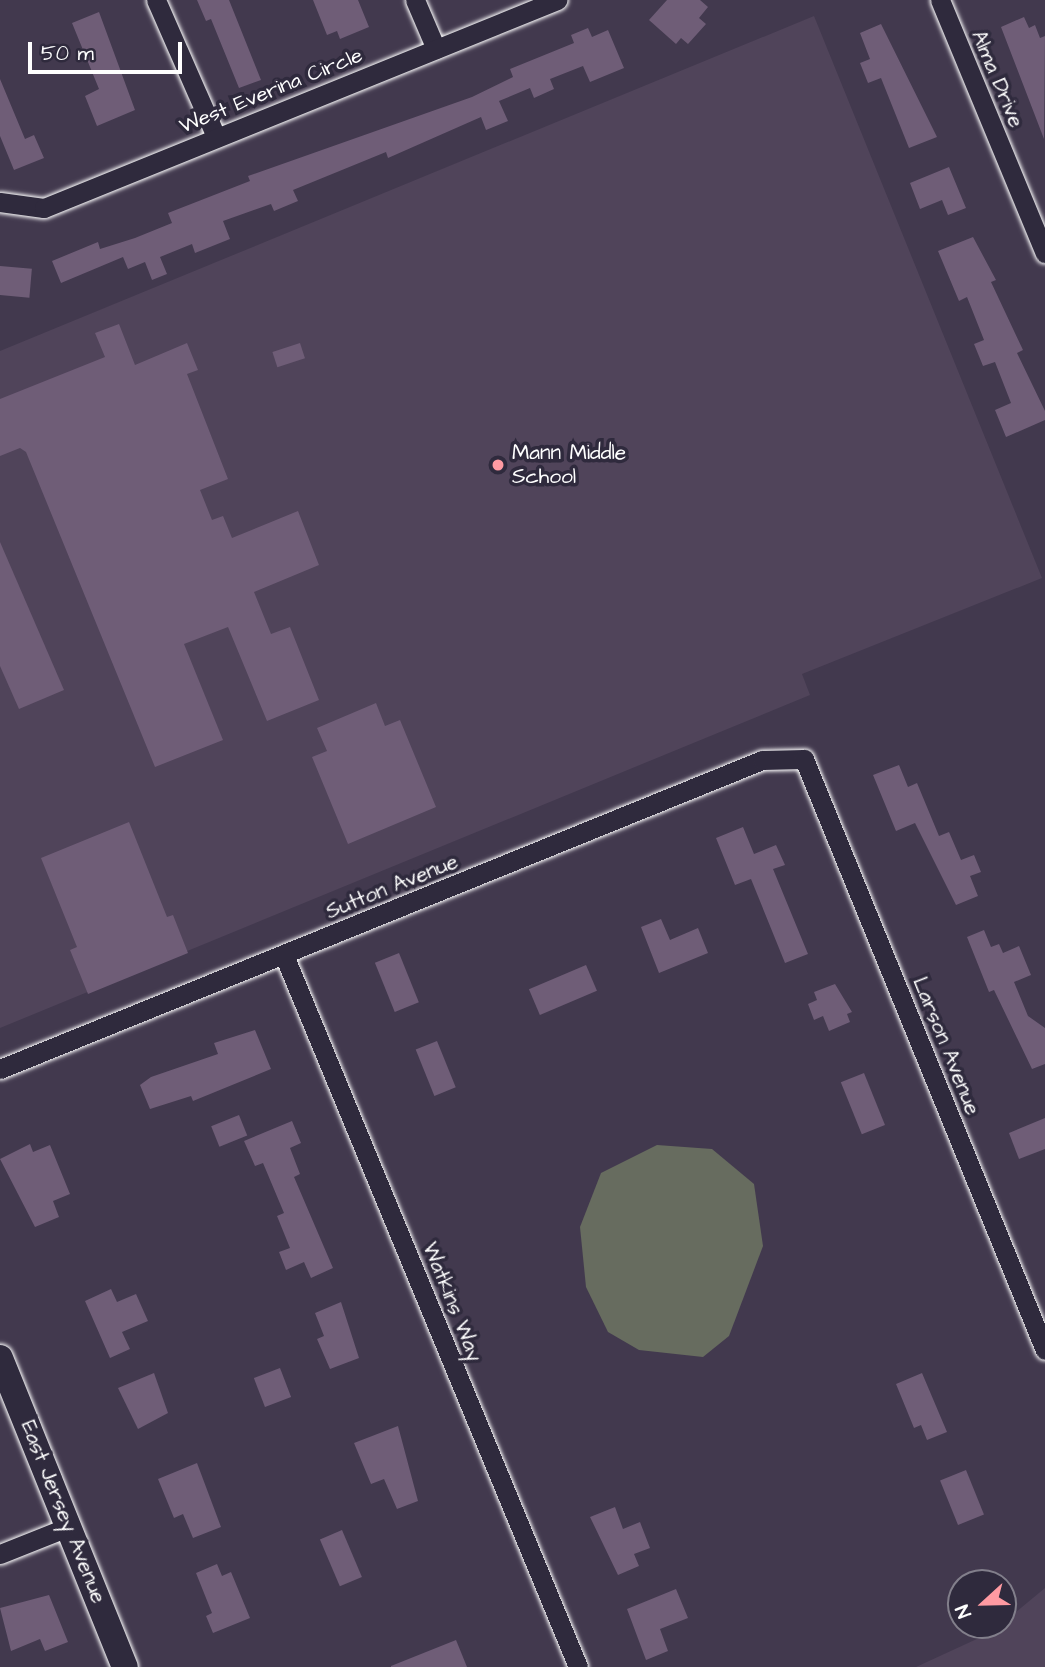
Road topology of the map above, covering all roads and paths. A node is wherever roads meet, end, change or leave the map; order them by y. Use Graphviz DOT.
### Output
graph roads {
  1 [pos="156,0"];
  2 [pos="415,0"];
  3 [pos="557,0"];
  4 [pos="940,0"];
  5 [pos="436,49"];
  6 [pos="216,137"];
  7 [pos="0,202"];
  8 [pos="1045,253"];
  9 [pos="804,759"];
  10 [pos="284,955"];
  11 [pos="0,1069"];
  12 [pos="1045,1350"];
  13 [pos="0,1357"];
  14 [pos="68,1527"];
  15 [pos="0,1554"];
  16 [pos="125,1667"];
  17 [pos="578,1667"];
  1 -- 6 [label="street"];
  2 -- 5 [label="street"];
  3 -- 5 [label="street, West Everina Circle"];
  4 -- 8 [label="street, Alma Drive"];
  5 -- 6 [label="street, West Everina Circle"];
  6 -- 7 [label="street, West Everina Circle"];
  9 -- 10 [label="street, Sutton Avenue"];
  9 -- 12 [label="street, Larson Avenue"];
  10 -- 11 [label="street, Sutton Avenue"];
  10 -- 17 [label="street, Watkins Way"];
  13 -- 14 [label="street, East Jersey Avenue"];
  14 -- 15 [label="street"];
  14 -- 16 [label="street, East Jersey Avenue"];
}
